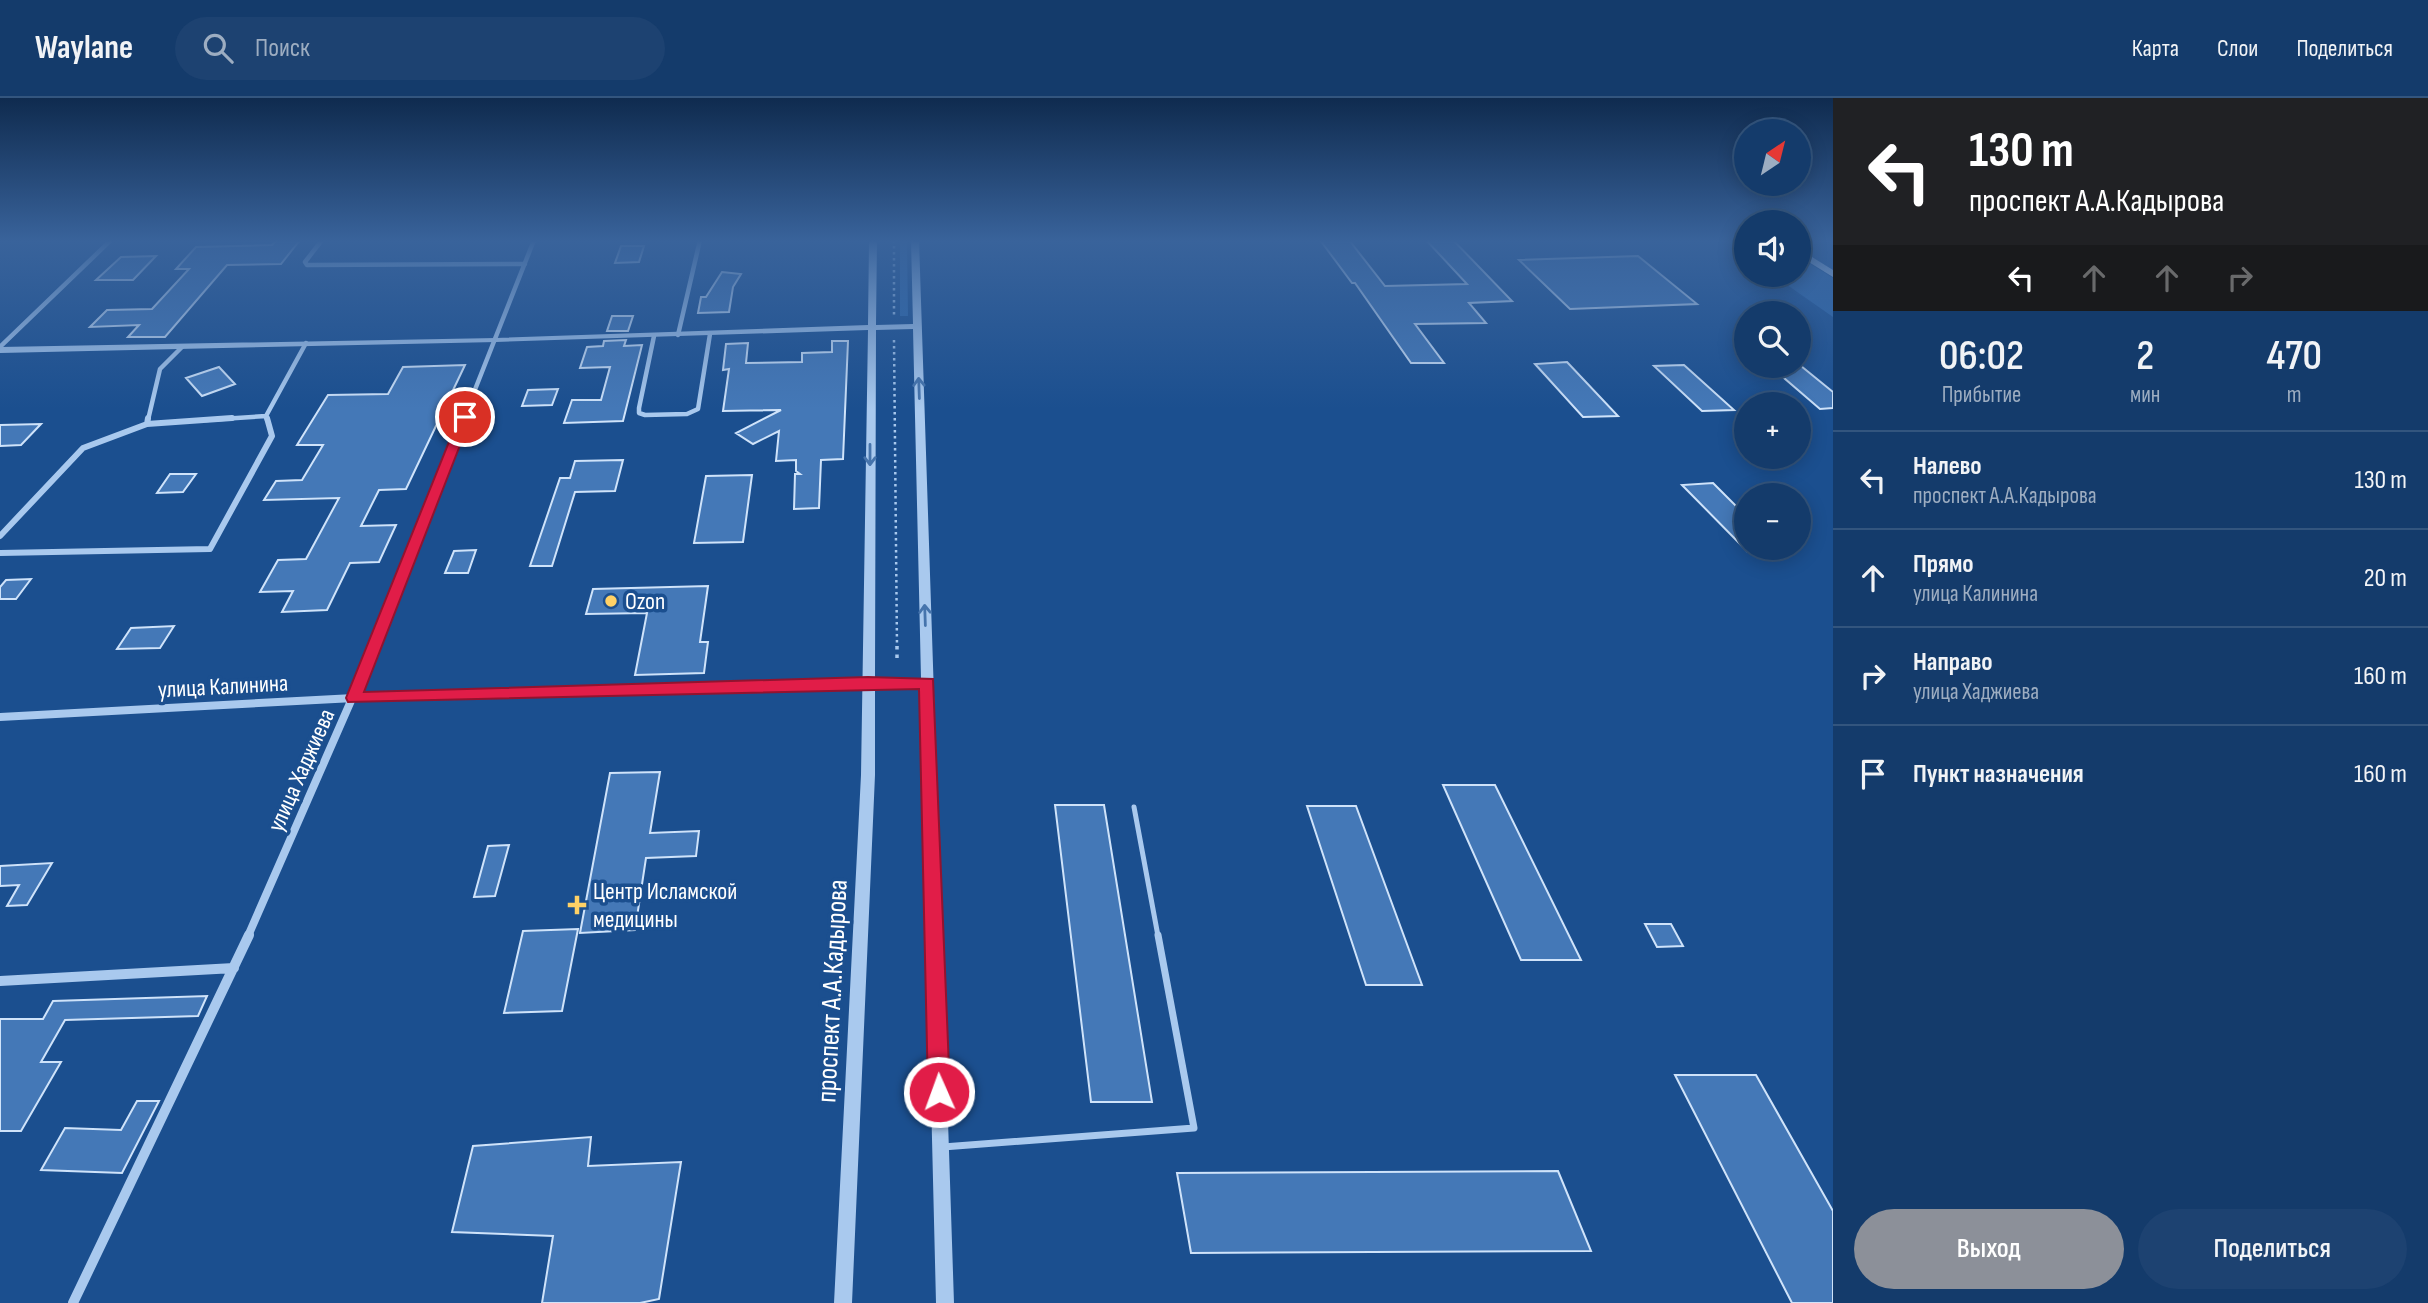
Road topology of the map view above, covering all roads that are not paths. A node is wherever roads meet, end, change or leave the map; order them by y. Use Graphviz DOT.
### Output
graph roads {
  1 [pos="54,296"];
  2 [pos="513,296"];
  3 [pos="687,296"];
  4 [pos="872,296"];
  5 [pos="916,296"];
  6 [pos="917,326"];
  7 [pos="871,328"];
  8 [pos="710,334"];
  9 [pos="678,335"];
  10 [pos="654,336"];
  11 [pos="496,340"];
  12 [pos="306,343"];
  13 [pos="182,347"];
  14 [pos="0,349"];
  15 [pos="266,416"];
  16 [pos="147,424"];
  17 [pos="0,536"];
  18 [pos="0,553"];
  19 [pos="868,682"];
  20 [pos="927,684"];
  21 [pos="354,698"];
  22 [pos="0,717"];
  23 [pos="1134,807"];
  24 [pos="234,968"];
  25 [pos="0,981"];
  26 [pos="941,1147"];
  27 [pos="73,1303"];
  28 [pos="843,1303"];
  29 [pos="945,1303"];
  1 -- 14 [label="street"];
  2 -- 11 [label="street, улица Хаджиева"];
  3 -- 9 [label="street"];
  4 -- 7 [label="street, проспект А.А.Кадырова"];
  5 -- 6 [label="street"];
  6 -- 7 [label="street"];
  20 -- 6 [label="street, one-way"];
  7 -- 8 [label="street"];
  7 -- 19 [label="street, проспект А.А.Кадырова, one-way"];
  8 -- 9 [label="street"];
  8 -- 10 [label="street"];
  9 -- 10 [label="street"];
  10 -- 11 [label="street"];
  11 -- 12 [label="street"];
  11 -- 21 [label="street, улица Хаджиева"];
  12 -- 13 [label="street"];
  12 -- 15 [label="street"];
  13 -- 14 [label="street"];
  13 -- 16 [label="street"];
  15 -- 16 [label="street"];
  15 -- 18 [label="street"];
  16 -- 17 [label="street"];
  19 -- 20 [label="street"];
  19 -- 21 [label="street, улица Калинина"];
  19 -- 28 [label="street, проспект А.А.Кадырова"];
  20 -- 26 [label="street"];
  21 -- 22 [label="street, улица Калинина"];
  21 -- 24 [label="street, улица Хаджиева"];
  23 -- 26 [label="lane"];
  24 -- 25 [label="street"];
  24 -- 27 [label="street, улица Хаджиева"];
  26 -- 29 [label="street"];
}
